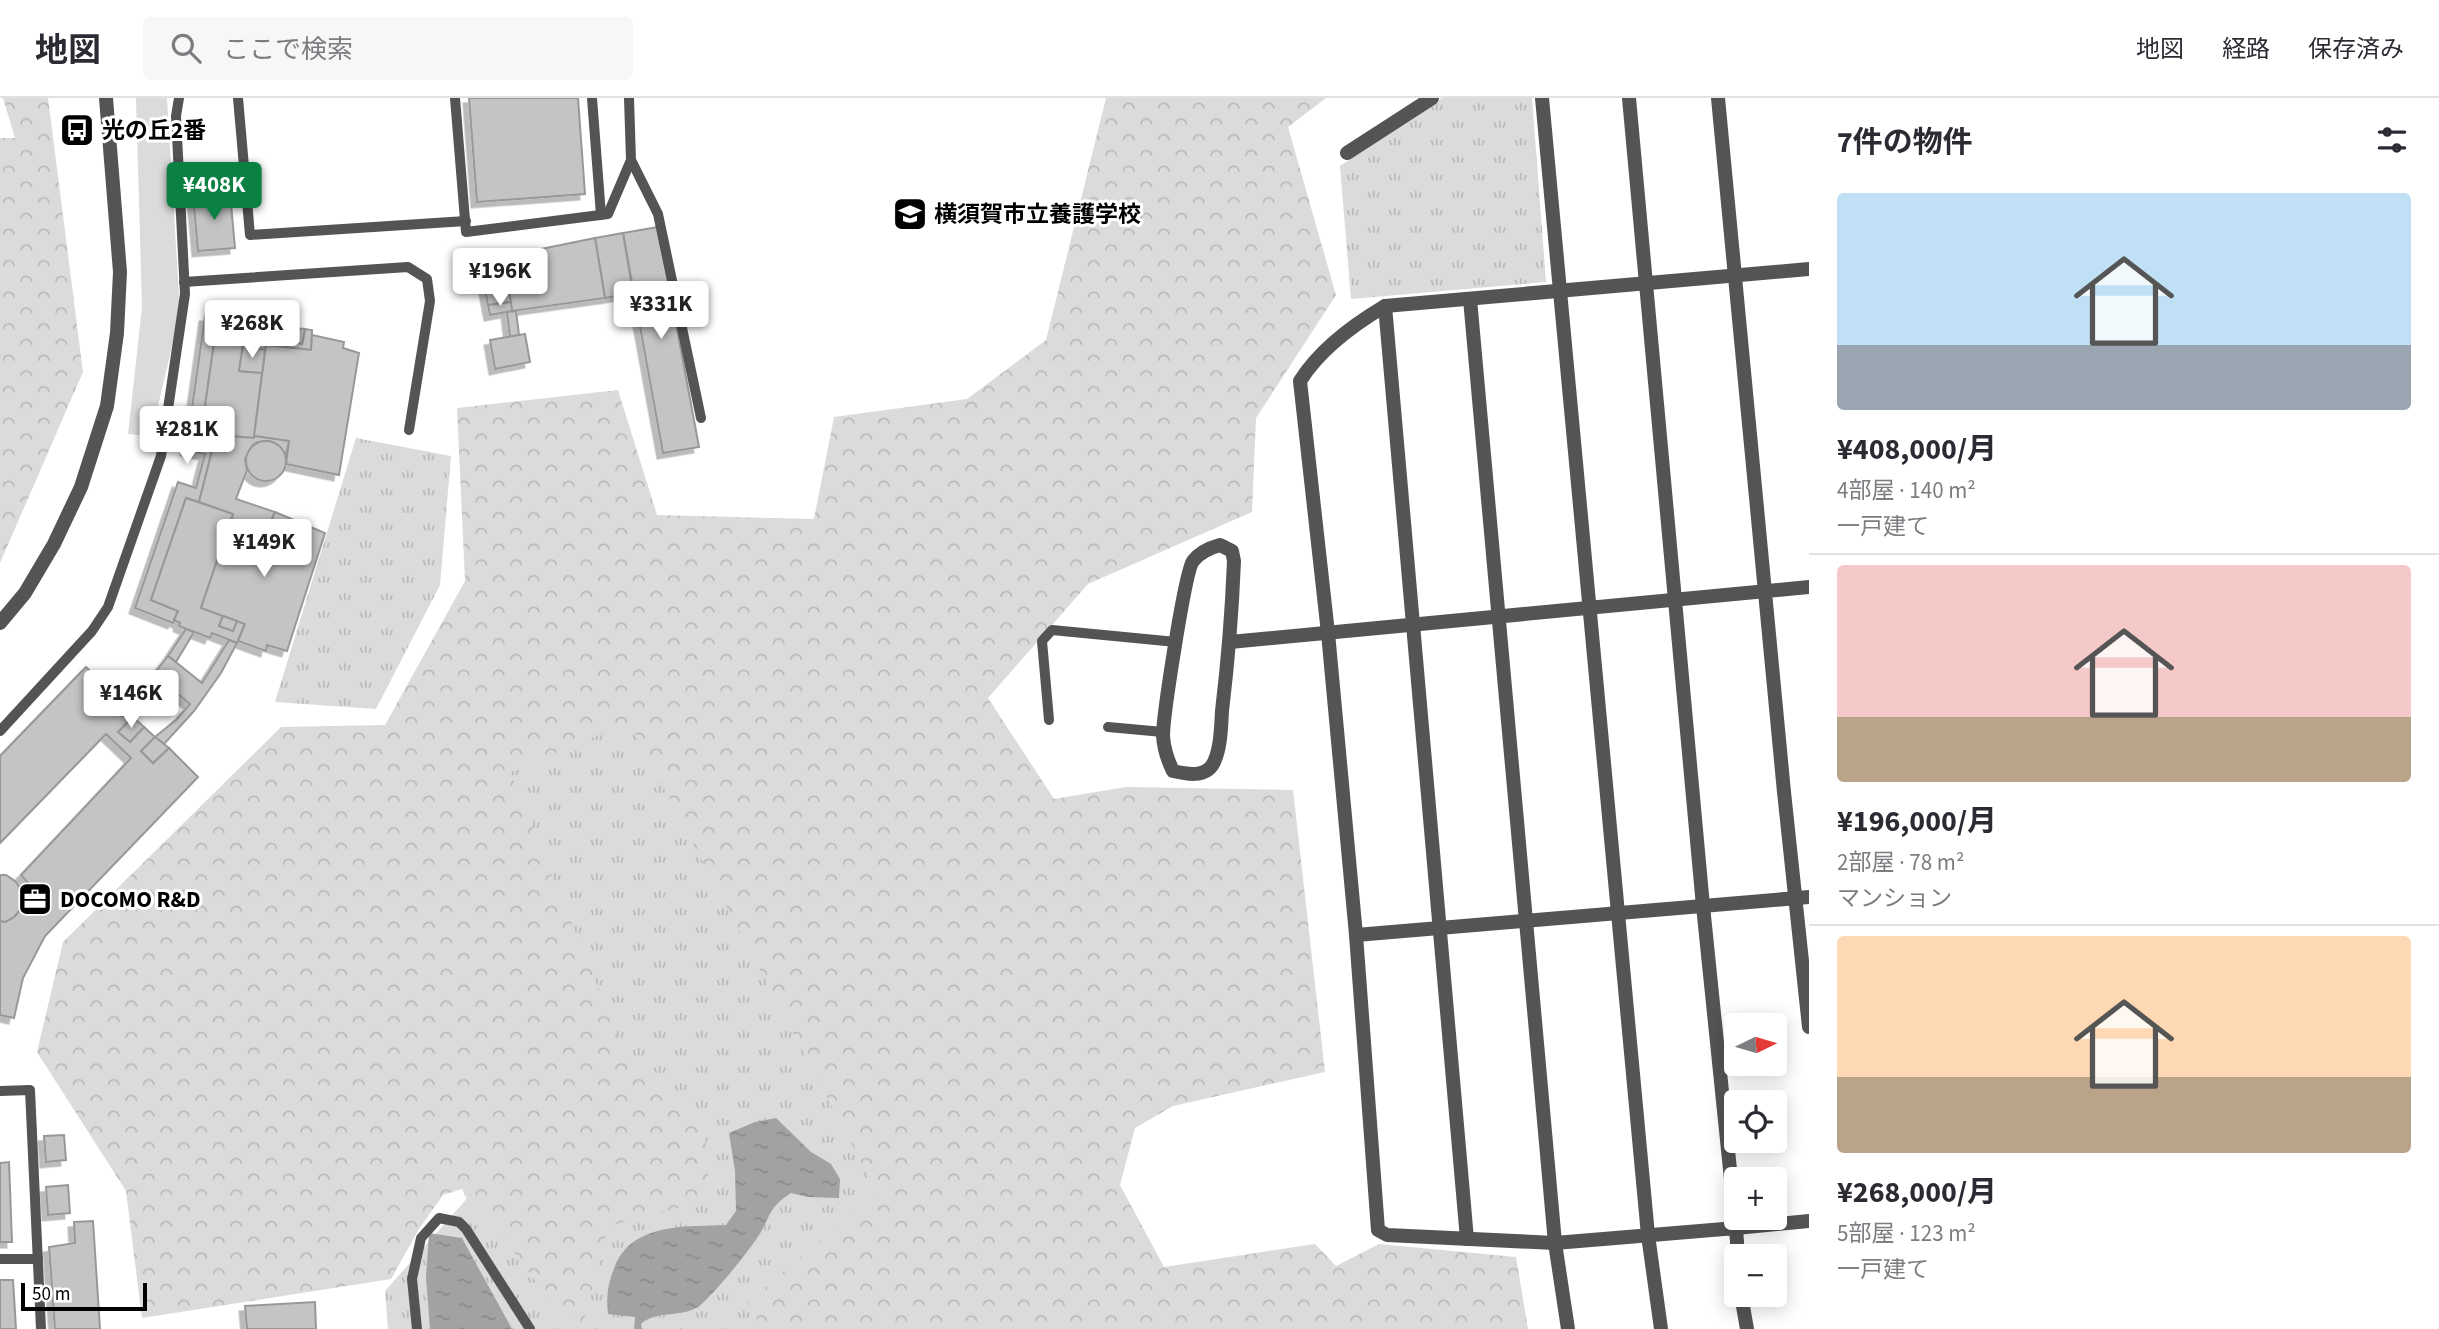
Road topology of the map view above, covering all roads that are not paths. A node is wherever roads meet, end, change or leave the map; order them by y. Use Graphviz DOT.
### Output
graph roads {
  1 [pos="106,98"];
  2 [pos="179,98"];
  3 [pos="238,98"];
  4 [pos="455,98"];
  5 [pos="592,98"];
  6 [pos="629,98"];
  7 [pos="1432,98"];
  8 [pos="1542,98"];
  9 [pos="1629,98"];
  10 [pos="1718,98"];
  11 [pos="1347,153"];
  12 [pos="631,160"];
  13 [pos="601,215"];
  14 [pos="466,221"];
  15 [pos="1809,269"];
  16 [pos="1736,275"];
  17 [pos="184,282"];
  18 [pos="1646,283"];
  19 [pos="1560,291"];
  20 [pos="1470,299"];
  21 [pos="1385,306"];
  22 [pos="701,418"];
  23 [pos="409,430"];
  24 [pos="1809,587"];
  25 [pos="1766,591"];
  26 [pos="1675,600"];
  27 [pos="1590,608"];
  28 [pos="1499,617"];
  29 [pos="0,623"];
  30 [pos="1414,625"];
  31 [pos="1328,633"];
  32 [pos="1176,642"];
  33 [pos="1230,642"];
  34 [pos="1049,720"];
  35 [pos="1108,727"];
  36 [pos="0,731"];
  37 [pos="1163,732"];
  38 [pos="1803,898"];
  39 [pos="1703,906"];
  40 [pos="1618,913"];
  41 [pos="1525,921"];
  42 [pos="1441,928"];
  43 [pos="1356,935"];
  44 [pos="1809,1027"];
  45 [pos="0,1091"];
  46 [pos="1730,1167"];
  47 [pos="1809,1221"];
  48 [pos="1787,1223"];
  49 [pos="1724,1229"];
  50 [pos="1648,1235"];
  51 [pos="1467,1239"];
  52 [pos="1555,1243"];
  53 [pos="0,1259"];
  54 [pos="38,1259"];
  55 [pos="1743,1307"];
  56 [pos="41,1329"];
  57 [pos="417,1329"];
  58 [pos="530,1329"];
  59 [pos="1568,1329"];
  60 [pos="1661,1329"];
  61 [pos="1747,1329"];
  1 -- 29 [label="street"];
  2 -- 17 [label="lane"];
  3 -- 14 [label="lane"];
  4 -- 14 [label="lane"];
  5 -- 13 [label="lane"];
  6 -- 12 [label="lane"];
  7 -- 11 [label="street"];
  8 -- 19 [label="street"];
  9 -- 18 [label="street"];
  10 -- 16 [label="street"];
  12 -- 13 [label="lane"];
  12 -- 22 [label="lane"];
  13 -- 14 [label="lane"];
  15 -- 16 [label="street"];
  16 -- 18 [label="street"];
  16 -- 25 [label="street"];
  17 -- 23 [label="lane"];
  17 -- 36 [label="lane"];
  18 -- 19 [label="street"];
  18 -- 26 [label="street"];
  19 -- 20 [label="street"];
  19 -- 27 [label="street"];
  20 -- 21 [label="street"];
  20 -- 28 [label="street"];
  21 -- 30 [label="street"];
  21 -- 31 [label="street"];
  24 -- 25 [label="street"];
  25 -- 26 [label="street"];
  25 -- 38 [label="street"];
  26 -- 27 [label="street"];
  26 -- 39 [label="street"];
  27 -- 28 [label="street"];
  27 -- 40 [label="street"];
  28 -- 30 [label="street"];
  28 -- 41 [label="street"];
  30 -- 31 [label="street"];
  30 -- 42 [label="street"];
  31 -- 33 [label="street"];
  31 -- 43 [label="street"];
  32 -- 33 [label="street"];
  32 -- 34 [label="lane"];
  32 -- 37 [label="street"];
  33 -- 37 [label="street"];
  35 -- 37 [label="lane"];
  38 -- 39 [label="street"];
  38 -- 44 [label="street"];
  39 -- 40 [label="street"];
  39 -- 46 [label="street"];
  40 -- 41 [label="street"];
  40 -- 50 [label="street"];
  41 -- 42 [label="street"];
  41 -- 52 [label="street"];
  42 -- 43 [label="street"];
  42 -- 51 [label="street"];
  43 -- 51 [label="street"];
  45 -- 54 [label="lane"];
  47 -- 48 [label="street"];
  49 -- 50 [label="street"];
  50 -- 52 [label="street"];
  50 -- 60 [label="street"];
  51 -- 52 [label="street"];
  52 -- 59 [label="street"];
  53 -- 54 [label="lane"];
  54 -- 56 [label="lane"];
  55 -- 61 [label="street"];
  57 -- 58 [label="lane"];
}
